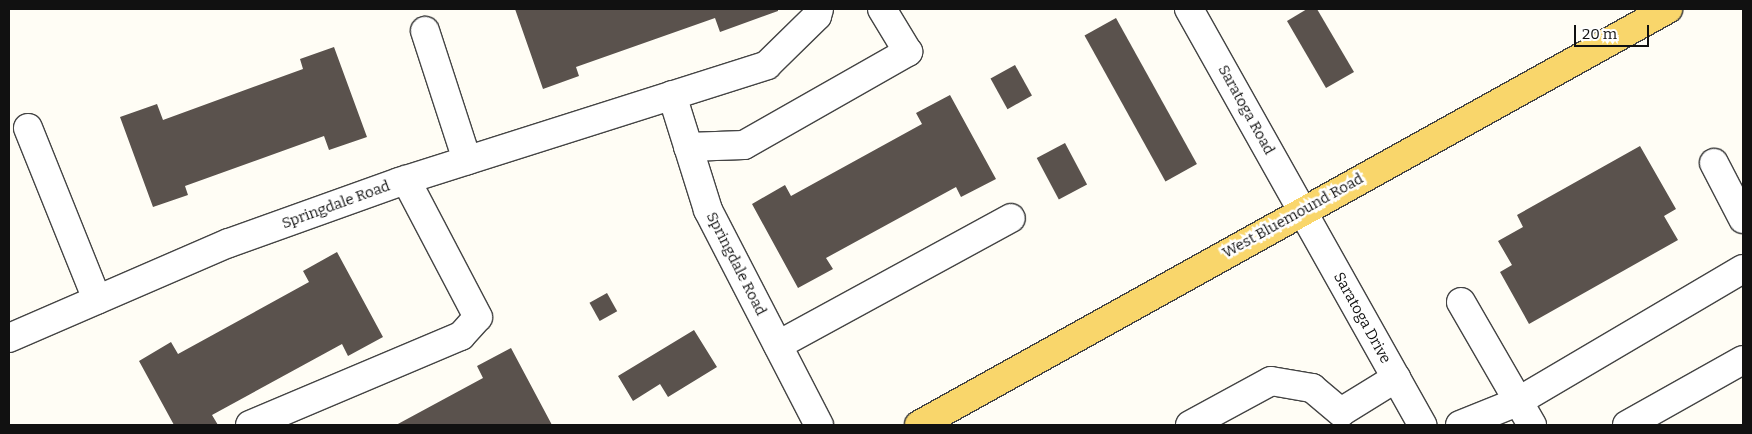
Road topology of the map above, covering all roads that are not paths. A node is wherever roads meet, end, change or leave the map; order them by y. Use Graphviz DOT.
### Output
graph roads {
  1 [pos="819,9"];
  2 [pos="882,9"];
  3 [pos="1189,9"];
  4 [pos="1668,9"];
  5 [pos="425,31"];
  6 [pos="672,95"];
  7 [pos="28,128"];
  8 [pos="688,147"];
  9 [pos="467,160"];
  10 [pos="1714,163"];
  11 [pos="406,180"];
  12 [pos="1302,211"];
  13 [pos="1011,218"];
  14 [pos="1743,219"];
  15 [pos="1743,269"];
  16 [pos="97,300"];
  17 [pos="1461,302"];
  18 [pos="9,338"];
  19 [pos="778,345"];
  20 [pos="1743,360"];
  21 [pos="1396,378"];
  22 [pos="1517,402"];
  23 [pos="1344,418"];
  24 [pos="250,425"];
  25 [pos="819,425"];
  26 [pos="919,425"];
  27 [pos="1190,425"];
  28 [pos="1422,425"];
  29 [pos="1460,425"];
  30 [pos="1532,425"];
  31 [pos="1627,425"];
  1 -- 6 [label="street, Springdale Road"];
  2 -- 8 [label="street"];
  3 -- 12 [label="street, Saratoga Road"];
  4 -- 12 [label="main road, West Bluemound Road"];
  5 -- 9 [label="street"];
  6 -- 8 [label="street, Springdale Road"];
  6 -- 9 [label="street, Springdale Road"];
  7 -- 16 [label="street"];
  8 -- 19 [label="street, Springdale Road"];
  9 -- 11 [label="street, Springdale Road"];
  10 -- 14 [label="street"];
  11 -- 16 [label="street, Springdale Road"];
  11 -- 24 [label="street"];
  12 -- 21 [label="street, Saratoga Drive"];
  12 -- 26 [label="main road, West Bluemound Road"];
  13 -- 19 [label="street"];
  15 -- 22 [label="street"];
  16 -- 18 [label="street, Springdale Road"];
  17 -- 22 [label="street"];
  19 -- 25 [label="street, Springdale Road"];
  20 -- 31 [label="street"];
  21 -- 23 [label="street"];
  21 -- 28 [label="street, Saratoga Drive"];
  22 -- 29 [label="street"];
  22 -- 30 [label="street"];
  23 -- 27 [label="street"];
}
